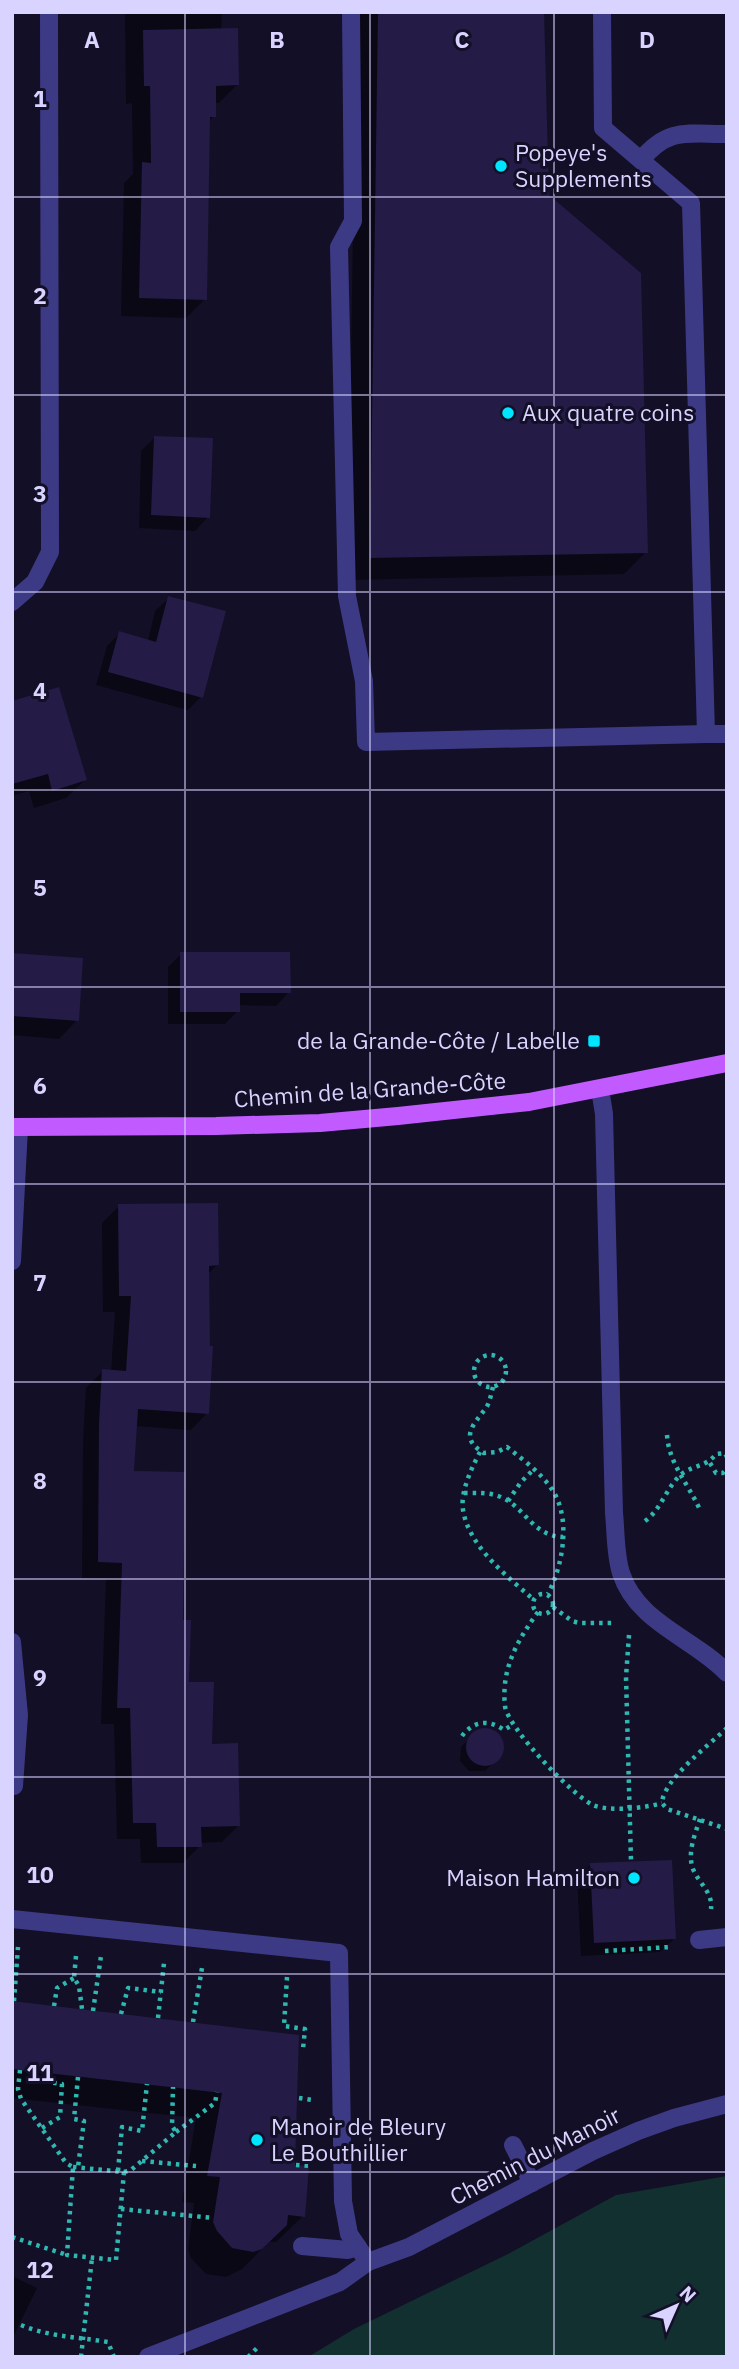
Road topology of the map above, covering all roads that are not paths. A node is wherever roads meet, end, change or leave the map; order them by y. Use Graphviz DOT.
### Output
graph roads {
  1 [pos="49,12"];
  2 [pos="351,12"];
  3 [pos="601,12"];
  4 [pos="727,134"];
  5 [pos="641,160"];
  6 [pos="12,602"];
  7 [pos="706,734"];
  8 [pos="727,734"];
  9 [pos="727,1063"];
  10 [pos="600,1089"];
  11 [pos="16,1128"];
  12 [pos="12,1261"];
  13 [pos="12,1642"];
  14 [pos="727,1674"];
  15 [pos="14,1786"];
  16 [pos="12,1919"];
  17 [pos="727,1937"];
  18 [pos="690,1943"];
  19 [pos="727,2104"];
  20 [pos="513,2145"];
  21 [pos="533,2183"];
  22 [pos="302,2246"];
  23 [pos="363,2254"];
  24 [pos="148,2357"];
  1 -- 6 [label="street"];
  2 -- 7 [label="street"];
  3 -- 5 [label="street"];
  4 -- 5 [label="street"];
  5 -- 7 [label="street"];
  7 -- 8 [label="street"];
  9 -- 10 [label="main road, Chemin de la Grande-Côte"];
  10 -- 11 [label="main road, Chemin de la Grande-Côte"];
  10 -- 14 [label="street"];
  11 -- 12 [label="street"];
  13 -- 15 [label="street"];
  16 -- 23 [label="street"];
  17 -- 18 [label="street"];
  19 -- 21 [label="street, Chemin du Manoir"];
  20 -- 21 [label="street"];
  21 -- 23 [label="street, Chemin du Manoir"];
  22 -- 23 [label="street"];
  23 -- 24 [label="street"];
}
